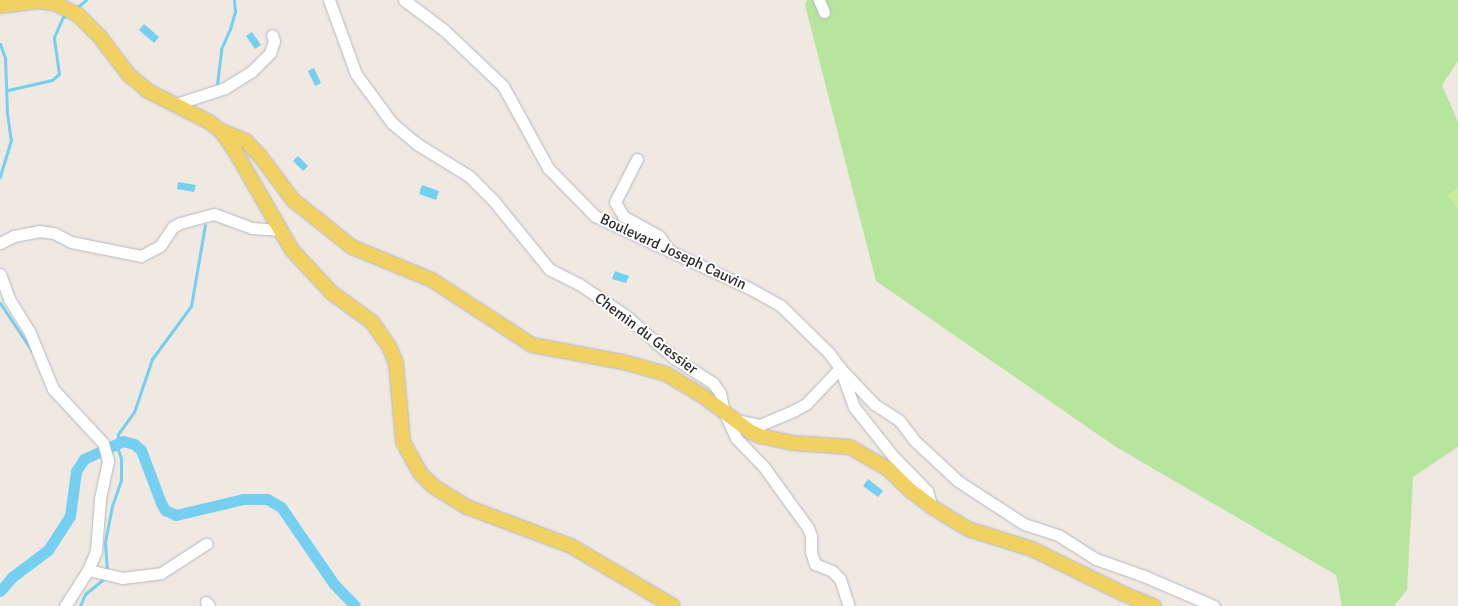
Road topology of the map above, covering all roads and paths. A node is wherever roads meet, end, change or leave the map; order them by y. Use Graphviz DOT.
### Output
graph roads {
  1 [pos="329,0"];
  2 [pos="404,0"];
  3 [pos="819,0"];
  4 [pos="0,6"];
  5 [pos="824,12"];
  6 [pos="272,35"];
  7 [pos="173,105"];
  8 [pos="221,131"];
  9 [pos="637,159"];
  10 [pos="280,230"];
  11 [pos="0,243"];
  12 [pos="669,250"];
  13 [pos="0,274"];
  14 [pos="840,368"];
  15 [pos="729,416"];
  16 [pos="932,507"];
  17 [pos="206,544"];
  18 [pos="88,570"];
  19 [pos="65,606"];
  20 [pos="673,606"];
  21 [pos="849,606"];
  22 [pos="1154,606"];
  23 [pos="1214,606"];
  1 -- 15 [label="street, Chemin du Gressier"];
  2 -- 12 [label="street, Boulevard Joseph Cauvin"];
  3 -- 5 [label="street"];
  4 -- 7 [label="main road"];
  6 -- 7 [label="street"];
  7 -- 8 [label="main road"];
  8 -- 10 [label="main road"];
  8 -- 15 [label="main road"];
  9 -- 12 [label="street"];
  10 -- 11 [label="street"];
  10 -- 20 [label="main road"];
  12 -- 14 [label="street, Boulevard Joseph Cauvin"];
  13 -- 18 [label="street"];
  14 -- 15 [label="street"];
  14 -- 16 [label="street, Boulevard Joseph Cauvin"];
  14 -- 23 [label="street"];
  15 -- 16 [label="main road"];
  15 -- 21 [label="street, Chemin du Gressier"];
  16 -- 22 [label="main road"];
  17 -- 18 [label="street"];
  18 -- 19 [label="street"];
}
